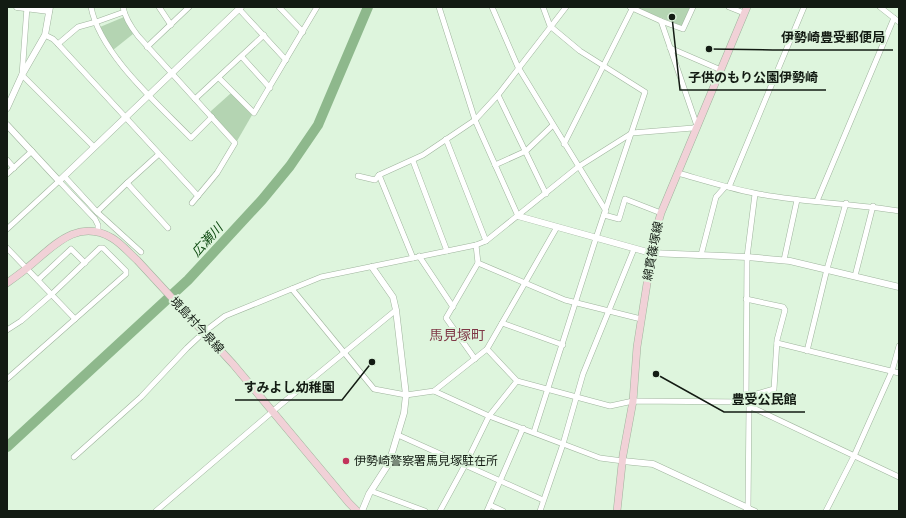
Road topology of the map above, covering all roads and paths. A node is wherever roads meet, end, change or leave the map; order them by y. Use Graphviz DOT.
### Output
graph roads {
  1 [pos="17,7"];
  2 [pos="27,7"];
  3 [pos="91,7"];
  4 [pos="159,7"];
  5 [pos="189,7"];
  6 [pos="317,7"];
  7 [pos="440,7"];
  8 [pos="492,7"];
  9 [pos="543,7"];
  10 [pos="566,7"];
  11 [pos="693,7"];
  12 [pos="729,7"];
  13 [pos="804,7"];
  14 [pos="880,7"];
  15 [pos="240,8"];
  16 [pos="281,8"];
  17 [pos="631,8"];
  18 [pos="50,9"];
  19 [pos="123,10"];
  20 [pos="746,10"];
  21 [pos="894,18"];
  22 [pos="661,21"];
  23 [pos="96,22"];
  24 [pos="899,22"];
  25 [pos="171,25"];
  26 [pos="550,26"];
  27 [pos="303,32"];
  28 [pos="45,35"];
  29 [pos="264,35"];
  30 [pos="58,44"];
  31 [pos="147,47"];
  32 [pos="670,48"];
  33 [pos="242,56"];
  34 [pos="286,60"];
  35 [pos="603,65"];
  36 [pos="518,67"];
  37 [pos="721,70"];
  38 [pos="171,74"];
  39 [pos="22,75"];
  40 [pos="219,78"];
  41 [pos="270,88"];
  42 [pos="149,95"];
  43 [pos="498,95"];
  44 [pos="195,99"];
  45 [pos="7,108"];
  46 [pos="126,117"];
  47 [pos="212,117"];
  48 [pos="475,120"];
  49 [pos="7,125"];
  50 [pos="553,125"];
  51 [pos="697,126"];
  52 [pos="632,133"];
  53 [pos="446,140"];
  54 [pos="564,144"];
  55 [pos="94,147"];
  56 [pos="32,151"];
  57 [pos="526,151"];
  58 [pos="159,154"];
  59 [pos="7,160"];
  60 [pos="413,161"];
  61 [pos="495,165"];
  62 [pos="578,167"];
  63 [pos="14,168"];
  64 [pos="678,173"];
  65 [pos="7,174"];
  66 [pos="379,175"];
  67 [pos="64,176"];
  68 [pos="358,176"];
  69 [pos="59,181"];
  70 [pos="127,184"];
  71 [pos="727,187"];
  72 [pos="546,194"];
  73 [pos="755,194"];
  74 [pos="198,196"];
  75 [pos="797,200"];
  76 [pos="817,201"];
  77 [pos="846,203"];
  78 [pos="192,204"];
  79 [pos="873,206"];
  80 [pos="899,210"];
  81 [pos="97,212"];
  82 [pos="605,213"];
  83 [pos="661,213"];
  84 [pos="518,216"];
  85 [pos="557,227"];
  86 [pos="168,228"];
  87 [pos="7,229"];
  88 [pos="98,232"];
  89 [pos="596,238"];
  90 [pos="486,241"];
  91 [pos="476,245"];
  92 [pos="7,248"];
  93 [pos="634,249"];
  94 [pos="447,250"];
  95 [pos="141,252"];
  96 [pos="651,254"];
  97 [pos="701,255"];
  98 [pos="419,256"];
  99 [pos="746,257"];
  100 [pos="413,258"];
  101 [pos="784,260"];
  102 [pos="85,263"];
  103 [pos="478,263"];
  104 [pos="372,267"];
  105 [pos="27,268"];
  106 [pos="827,269"];
  107 [pos="855,276"];
  108 [pos="38,280"];
  109 [pos="7,283"];
  110 [pos="524,284"];
  111 [pos="899,287"];
  112 [pos="292,288"];
  113 [pos="52,294"];
  114 [pos="746,299"];
  115 [pos="577,304"];
  116 [pos="453,306"];
  117 [pos="396,310"];
  118 [pos="608,311"];
  119 [pos="75,319"];
  120 [pos="641,319"];
  121 [pos="502,323"];
  122 [pos="7,330"];
  123 [pos="202,330"];
  124 [pos="777,343"];
  125 [pos="563,346"];
  126 [pos="899,346"];
  127 [pos="487,349"];
  128 [pos="807,351"];
  129 [pos="344,352"];
  130 [pos="475,359"];
  131 [pos="892,371"];
  132 [pos="899,373"];
  133 [pos="7,379"];
  134 [pos="517,381"];
  135 [pos="548,389"];
  136 [pos="434,391"];
  137 [pos="406,395"];
  138 [pos="577,397"];
  139 [pos="632,401"];
  140 [pos="747,402"];
  141 [pos="273,411"];
  142 [pos="489,416"];
  143 [pos="523,428"];
  144 [pos="534,432"];
  145 [pos="398,435"];
  146 [pos="563,444"];
  147 [pos="854,456"];
  148 [pos="74,457"];
  149 [pos="624,461"];
  150 [pos="465,465"];
  151 [pos="899,477"];
  152 [pos="500,481"];
  153 [pos="371,491"];
  154 [pos="544,500"];
  155 [pos="490,505"];
  156 [pos="747,509"];
  157 [pos="156,511"];
  158 [pos="357,511"];
  159 [pos="362,511"];
  160 [pos="425,511"];
  161 [pos="440,511"];
  162 [pos="487,511"];
  163 [pos="503,511"];
  164 [pos="540,511"];
  165 [pos="617,511"];
  166 [pos="755,511"];
  167 [pos="826,511"];
  1 -- 2 [label="street"];
  2 -- 18 [label="street"];
  2 -- 39 [label="street"];
  3 -- 23 [label="street"];
  4 -- 25 [label="street"];
  5 -- 25 [label="street"];
  6 -- 27 [label="street"];
  7 -- 48 [label="street"];
  8 -- 36 [label="street"];
  9 -- 26 [label="street"];
  10 -- 26 [label="street"];
  11 -- 22 [label="street"];
  12 -- 20 [label="street"];
  13 -- 71 [label="street"];
  14 -- 21 [label="street"];
  15 -- 29 [label="street"];
  15 -- 38 [label="street"];
  16 -- 27 [label="street"];
  17 -- 22 [label="street"];
  17 -- 35 [label="street"];
  18 -- 28 [label="street"];
  19 -- 23 [label="street"];
  19 -- 31 [label="street"];
  20 -- 37 [label="main road, 綿貫篠塚線"];
  21 -- 24 [label="street"];
  21 -- 76 [label="street"];
  22 -- 32 [label="street"];
  23 -- 30 [label="street"];
  23 -- 42 [label="street"];
  25 -- 31 [label="street"];
  26 -- 35 [label="street"];
  26 -- 36 [label="street"];
  27 -- 34 [label="street"];
  28 -- 30 [label="street"];
  28 -- 39 [label="street"];
  29 -- 33 [label="street"];
  29 -- 34 [label="street"];
  30 -- 46 [label="street"];
  31 -- 38 [label="street"];
  32 -- 37 [label="street"];
  32 -- 51 [label="street"];
  33 -- 40 [label="street"];
  33 -- 41 [label="street"];
  34 -- 41 [label="street"];
  35 -- 52 [label="street"];
  35 -- 54 [label="street"];
  36 -- 43 [label="street"];
  36 -- 50 [label="street"];
  37 -- 51 [label="main road, 綿貫篠塚線"];
  38 -- 42 [label="street"];
  38 -- 44 [label="street"];
  39 -- 45 [label="street"];
  39 -- 55 [label="street"];
  40 -- 41 [label="street"];
  40 -- 44 [label="street"];
  42 -- 46 [label="street"];
  42 -- 47 [label="street"];
  43 -- 48 [label="street"];
  43 -- 57 [label="street"];
  44 -- 47 [label="street"];
  46 -- 55 [label="street"];
  46 -- 58 [label="street"];
  47 -- 74 [label="street"];
  48 -- 53 [label="street"];
  48 -- 61 [label="street"];
  49 -- 56 [label="street"];
  50 -- 54 [label="street"];
  50 -- 57 [label="street"];
  51 -- 52 [label="street"];
  51 -- 64 [label="main road, 綿貫篠塚線"];
  52 -- 62 [label="street"];
  52 -- 82 [label="street"];
  53 -- 60 [label="street"];
  53 -- 90 [label="street"];
  54 -- 62 [label="street"];
  55 -- 67 [label="street"];
  56 -- 63 [label="street"];
  56 -- 69 [label="street"];
  57 -- 61 [label="street"];
  57 -- 72 [label="street"];
  58 -- 70 [label="street"];
  58 -- 74 [label="street"];
  59 -- 63 [label="street"];
  60 -- 66 [label="street"];
  60 -- 94 [label="street"];
  61 -- 84 [label="street"];
  62 -- 72 [label="street"];
  62 -- 82 [label="street"];
  63 -- 65 [label="street"];
  64 -- 71 [label="street"];
  64 -- 83 [label="main road, 綿貫篠塚線"];
  66 -- 68 [label="street"];
  66 -- 100 [label="street"];
  67 -- 69 [label="street"];
  67 -- 81 [label="street"];
  69 -- 87 [label="street"];
  69 -- 88 [label="street"];
  70 -- 81 [label="street"];
  70 -- 86 [label="street"];
  71 -- 73 [label="street"];
  71 -- 97 [label="street"];
  72 -- 84 [label="street"];
  73 -- 75 [label="street"];
  73 -- 99 [label="street"];
  74 -- 78 [label="street"];
  75 -- 76 [label="street"];
  75 -- 101 [label="street"];
  76 -- 77 [label="street"];
  77 -- 79 [label="street"];
  77 -- 106 [label="street"];
  79 -- 80 [label="street"];
  79 -- 107 [label="street"];
  81 -- 95 [label="street"];
  82 -- 83 [label="street"];
  82 -- 89 [label="street"];
  83 -- 96 [label="main road, 綿貫篠塚線"];
  84 -- 85 [label="street"];
  84 -- 90 [label="street"];
  85 -- 89 [label="street"];
  85 -- 110 [label="street"];
  88 -- 105 [label="main road, 境島村今泉線"];
  88 -- 123 [label="main road, 境島村今泉線"];
  89 -- 93 [label="street"];
  89 -- 115 [label="street"];
  90 -- 91 [label="street"];
  91 -- 94 [label="street"];
  91 -- 103 [label="street"];
  92 -- 105 [label="street"];
  93 -- 96 [label="street"];
  93 -- 118 [label="street"];
  94 -- 98 [label="street"];
  96 -- 97 [label="street"];
  96 -- 120 [label="main road, 綿貫篠塚線"];
  97 -- 99 [label="street"];
  98 -- 100 [label="street"];
  98 -- 116 [label="street"];
  99 -- 101 [label="street"];
  99 -- 114 [label="street"];
  100 -- 104 [label="street"];
  101 -- 106 [label="street"];
  102 -- 108 [label="street"];
  102 -- 113 [label="street"];
  102 -- 119 [label="street"];
  103 -- 110 [label="street"];
  103 -- 116 [label="street"];
  104 -- 112 [label="street"];
  104 -- 117 [label="street"];
  105 -- 108 [label="street"];
  105 -- 109 [label="main road, 境島村今泉線"];
  106 -- 107 [label="street"];
  106 -- 128 [label="street"];
  107 -- 111 [label="street"];
  108 -- 113 [label="street"];
  110 -- 115 [label="street"];
  110 -- 121 [label="street"];
  112 -- 123 [label="street"];
  112 -- 129 [label="street"];
  113 -- 119 [label="street"];
  113 -- 122 [label="street"];
  114 -- 124 [label="street"];
  114 -- 140 [label="street"];
  115 -- 118 [label="street"];
  115 -- 125 [label="street"];
  116 -- 130 [label="street"];
  117 -- 129 [label="street"];
  117 -- 137 [label="street"];
  118 -- 120 [label="street"];
  118 -- 138 [label="street"];
  119 -- 133 [label="street"];
  120 -- 139 [label="main road, 綿貫篠塚線"];
  121 -- 125 [label="street"];
  121 -- 127 [label="street"];
  123 -- 141 [label="main road, 境島村今泉線"];
  123 -- 148 [label="street"];
  124 -- 128 [label="street"];
  124 -- 140 [label="street"];
  125 -- 135 [label="street"];
  126 -- 131 [label="street"];
  127 -- 130 [label="street"];
  127 -- 134 [label="street"];
  128 -- 131 [label="street"];
  129 -- 137 [label="street"];
  129 -- 141 [label="street"];
  130 -- 136 [label="street"];
  131 -- 132 [label="street"];
  131 -- 147 [label="street"];
  134 -- 135 [label="street"];
  134 -- 142 [label="street"];
  135 -- 138 [label="street"];
  135 -- 144 [label="street"];
  136 -- 137 [label="street"];
  136 -- 142 [label="street"];
  137 -- 145 [label="street"];
  138 -- 139 [label="street"];
  138 -- 146 [label="street"];
  139 -- 140 [label="street"];
  139 -- 149 [label="main road, 綿貫篠塚線"];
  140 -- 147 [label="street"];
  140 -- 156 [label="street"];
  141 -- 157 [label="street"];
  141 -- 158 [label="main road, 境島村今泉線"];
  142 -- 143 [label="street"];
  142 -- 150 [label="street"];
  143 -- 144 [label="street"];
  143 -- 152 [label="street"];
  144 -- 146 [label="street"];
  145 -- 150 [label="street"];
  145 -- 153 [label="street"];
  146 -- 149 [label="street"];
  146 -- 154 [label="street"];
  147 -- 151 [label="street"];
  147 -- 167 [label="street"];
  149 -- 156 [label="street"];
  149 -- 165 [label="main road, 綿貫篠塚線"];
  150 -- 152 [label="street"];
  150 -- 161 [label="street"];
  152 -- 154 [label="street"];
  152 -- 155 [label="street"];
  153 -- 159 [label="street"];
  153 -- 160 [label="street"];
  154 -- 164 [label="street"];
  155 -- 162 [label="street"];
  155 -- 163 [label="street"];
  156 -- 166 [label="street"];
}
